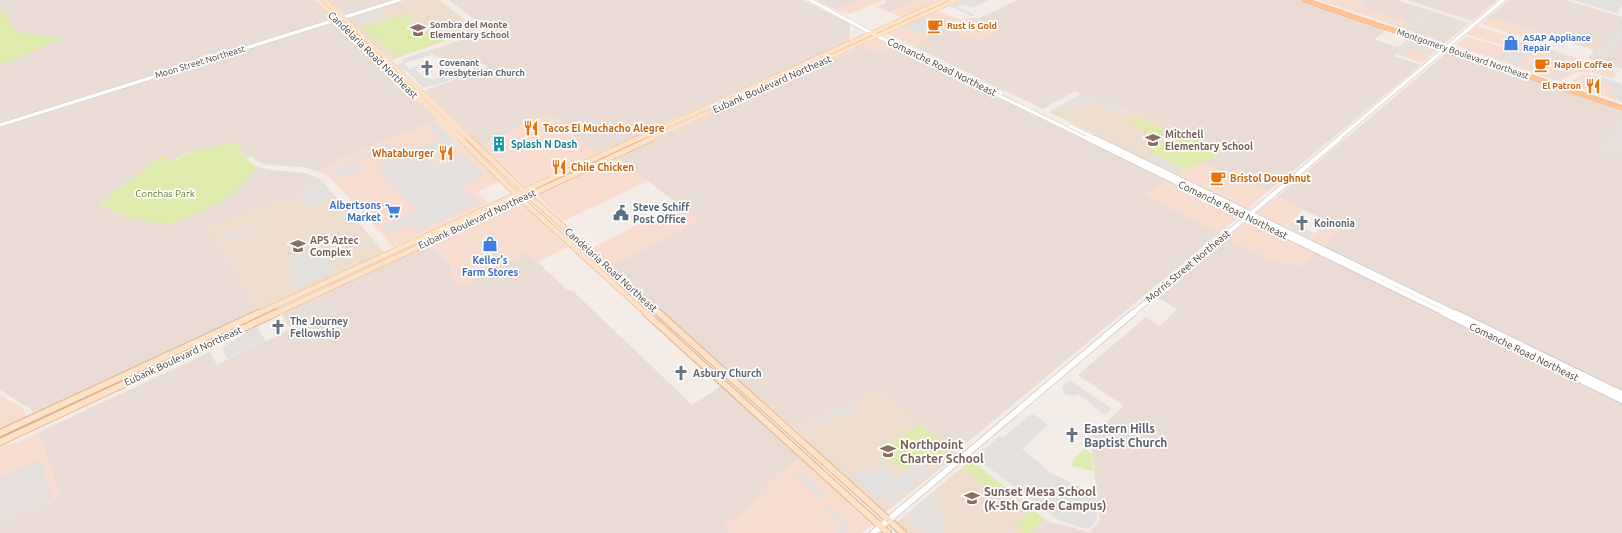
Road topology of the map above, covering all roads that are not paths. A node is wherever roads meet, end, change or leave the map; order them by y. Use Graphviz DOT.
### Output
graph roads {
  1 [pos="317,0"];
  2 [pos="325,0"];
  3 [pos="399,0"];
  4 [pos="810,0"];
  5 [pos="945,0"];
  6 [pos="956,0"];
  7 [pos="1304,0"];
  8 [pos="1313,0"];
  9 [pos="1503,0"];
  10 [pos="344,17"];
  11 [pos="338,19"];
  12 [pos="877,34"];
  13 [pos="1446,47"];
  14 [pos="1622,104"];
  15 [pos="1622,108"];
  16 [pos="0,125"];
  17 [pos="526,193"];
  18 [pos="518,196"];
  19 [pos="1249,215"];
  20 [pos="1622,394"];
  21 [pos="1622,400"];
  22 [pos="0,433"];
  23 [pos="0,442"];
  24 [pos="888,519"];
  25 [pos="880,526"];
  26 [pos="873,533"];
  27 [pos="888,533"];
  28 [pos="903,533"];
  1 -- 11 [label="main road, Candelaria Road Northeast"];
  2 -- 10 [label="main road, Candelaria Road Northeast"];
  3 -- 10 [label="street, Moon Street Northeast"];
  4 -- 12 [label="street, Comanche Road Northeast"];
  5 -- 12 [label="main road, Eubank Boulevard Northeast"];
  6 -- 12 [label="main road, Eubank Boulevard Northeast"];
  7 -- 13 [label="main road, Montgomery Boulevard Northeast"];
  8 -- 13 [label="main road, Montgomery Boulevard Northeast"];
  9 -- 13 [label="street, Morris Street Northeast"];
  10 -- 11 [label="street, Moon Street Northeast"];
  10 -- 17 [label="main road, Candelaria Road Northeast"];
  11 -- 16 [label="street, Moon Street Northeast"];
  11 -- 18 [label="main road, Candelaria Road Northeast"];
  12 -- 17 [label="main road, Eubank Boulevard Northeast"];
  12 -- 19 [label="street, Comanche Road Northeast"];
  13 -- 14 [label="main road, Montgomery Boulevard Northeast"];
  13 -- 15 [label="main road, Montgomery Boulevard Northeast"];
  13 -- 19 [label="street, Morris Street Northeast"];
  17 -- 18 [label="main road, Eubank Boulevard Northeast"];
  17 -- 24 [label="main road, Candelaria Road Northeast"];
  18 -- 22 [label="main road, Eubank Boulevard Northeast"];
  18 -- 23 [label="main road, Eubank Boulevard Northeast"];
  18 -- 25 [label="main road, Candelaria Road Northeast"];
  19 -- 20 [label="street, Comanche Road Northeast"];
  19 -- 21 [label="street, Comanche Road Northeast"];
  19 -- 24 [label="street, Morris Street Northeast"];
  24 -- 25 [label="street, Morris Street Northeast"];
  24 -- 28 [label="main road, Candelaria Road Northeast"];
  25 -- 26 [label="street, Morris Street Northeast"];
  25 -- 27 [label="main road, Candelaria Road Northeast"];
}
